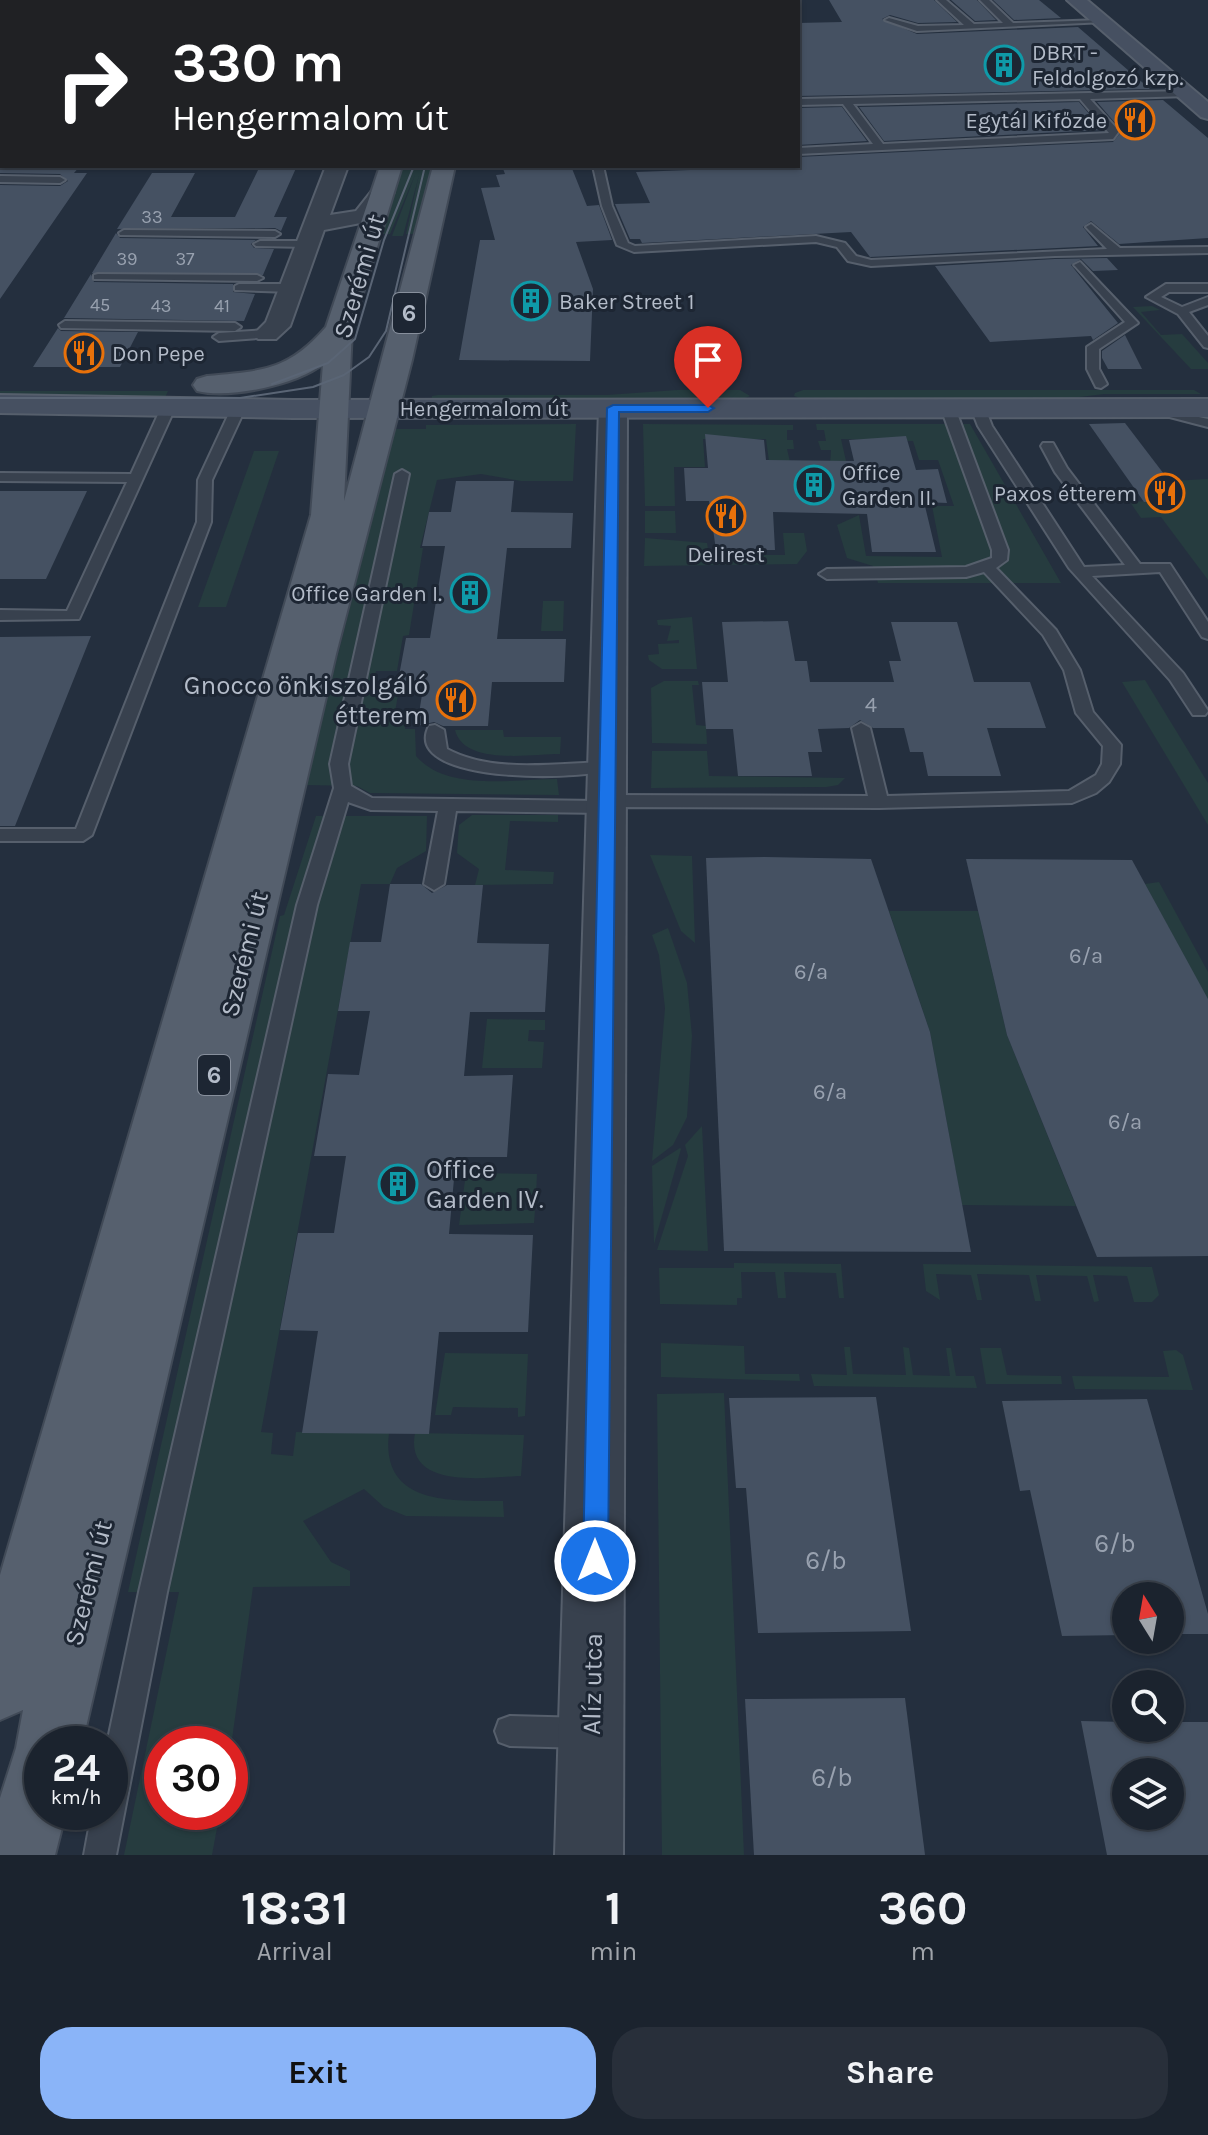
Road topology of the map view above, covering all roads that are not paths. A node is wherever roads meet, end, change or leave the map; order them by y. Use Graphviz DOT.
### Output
graph roads {
  1 [pos="941,0"];
  2 [pos="984,0"];
  3 [pos="1076,0"];
  4 [pos="1098,0"];
  5 [pos="1042,16"];
  6 [pos="889,20"];
  7 [pos="1101,22"];
  8 [pos="1051,23"];
  9 [pos="1010,25"];
  10 [pos="972,27"];
  11 [pos="1208,92"];
  12 [pos="1186,94"];
  13 [pos="1084,98"];
  14 [pos="846,101"];
  15 [pos="800,102"];
  16 [pos="1208,113"];
  17 [pos="880,147"];
  18 [pos="800,151"];
  19 [pos="336,168"];
  20 [pos="390,168"];
  21 [pos="444,168"];
  22 [pos="598,168"];
  23 [pos="0,179"];
  24 [pos="60,180"];
  25 [pos="383,192"];
  26 [pos="1091,227"];
  27 [pos="124,233"];
  28 [pos="207,234"];
  29 [pos="275,234"];
  30 [pos="311,234"];
  31 [pos="368,240"];
  32 [pos="1208,250"];
  33 [pos="1118,253"];
  34 [pos="1080,265"];
  35 [pos="98,277"];
  36 [pos="185,277"];
  37 [pos="257,278"];
  38 [pos="291,288"];
  39 [pos="1208,288"];
  40 [pos="1208,301"];
  41 [pos="1182,311"];
  42 [pos="65,325"];
  43 [pos="160,326"];
  44 [pos="235,327"];
  45 [pos="339,329"];
  46 [pos="267,334"];
  47 [pos="1208,344"];
  48 [pos="1101,384"];
  49 [pos="1208,384"];
  50 [pos="207,385"];
  51 [pos="0,386"];
  52 [pos="634,388"];
  53 [pos="769,396"];
  54 [pos="334,397"];
  55 [pos="388,397"];
  56 [pos="0,404"];
  57 [pos="168,408"];
  58 [pos="948,408"];
  59 [pos="978,408"];
  60 [pos="1143,408"];
  61 [pos="1208,408"];
  62 [pos="238,409"];
  63 [pos="1208,423"];
  64 [pos="1048,446"];
  65 [pos="402,474"];
  66 [pos="0,477"];
  67 [pos="136,478"];
  68 [pos="987,567"];
  69 [pos="1135,568"];
  70 [pos="1080,572"];
  71 [pos="827,574"];
  72 [pos="0,615"];
  73 [pos="1208,634"];
  74 [pos="1205,715"];
  75 [pos="861,728"];
  76 [pos="435,730"];
  77 [pos="342,790"];
  78 [pos="607,792"];
  79 [pos="879,802"];
  80 [pos="448,805"];
  81 [pos="0,835"];
  82 [pos="434,884"];
  83 [pos="0,1687"];
  84 [pos="52,1726"];
  85 [pos="126,1726"];
  86 [pos="510,1731"];
  87 [pos="591,1733"];
  88 [pos="26,1830"];
  89 [pos="105,1830"];
  90 [pos="20,1855"];
  91 [pos="100,1855"];
  92 [pos="589,1855"];
  1 -- 10 [label="lane"];
  2 -- 9 [label="lane"];
  3 -- 7 [label="main road"];
  4 -- 11 [label="main road"];
  5 -- 8 [label="lane"];
  6 -- 10 [label="lane"];
  7 -- 8 [label="lane"];
  7 -- 12 [label="main road"];
  8 -- 9 [label="lane"];
  9 -- 10 [label="lane"];
  11 -- 12 [label="main road"];
  12 -- 13 [label="lane"];
  12 -- 16 [label="main road"];
  13 -- 14 [label="lane"];
  13 -- 17 [label="lane"];
  14 -- 15 [label="lane"];
  14 -- 17 [label="lane"];
  17 -- 18 [label="lane"];
  19 -- 30 [label="street, Szerémi út"];
  20 -- 25 [label="main road, Szerémi út / 6"];
  21 -- 55 [label="main road, Szerémi út / 6"];
  22 -- 33 [label="lane"];
  23 -- 24 [label="lane"];
  25 -- 30 [label="street"];
  25 -- 31 [label="main road, Szerémi út / 6"];
  26 -- 33 [label="lane"];
  27 -- 28 [label="lane"];
  28 -- 29 [label="lane"];
  28 -- 30 [label="lane"];
  30 -- 31 [label="street"];
  30 -- 38 [label="street, Szerémi út"];
  31 -- 45 [label="main road, Szerémi út / 6"];
  32 -- 33 [label="lane"];
  34 -- 48 [label="lane"];
  35 -- 36 [label="lane"];
  36 -- 37 [label="lane"];
  36 -- 38 [label="lane"];
  38 -- 46 [label="street, Szerémi út"];
  39 -- 41 [label="lane"];
  40 -- 41 [label="lane"];
  41 -- 47 [label="lane"];
  42 -- 43 [label="lane"];
  43 -- 44 [label="lane"];
  43 -- 46 [label="lane"];
  45 -- 50 [label="main road"];
  45 -- 54 [label="main road, Szerémi út / 6"];
  48 -- 49 [label="main road, Hengermalom út"];
  48 -- 53 [label="main road, Hengermalom út"];
  50 -- 51 [label="main road, Hengermalom út"];
  50 -- 54 [label="main road, Hengermalom út"];
  52 -- 53 [label="main road, Hengermalom út"];
  52 -- 53 [label="main road, Hengermalom út"];
  52 -- 55 [label="main road, Hengermalom út"];
  52 -- 55 [label="main road, Hengermalom út"];
  52 -- 78 [label="street, Alíz utca"];
  53 -- 58 [label="main road, Hengermalom út"];
  54 -- 55 [label="main road, Hengermalom út"];
  54 -- 62 [label="main road, Hengermalom út"];
  54 -- 83 [label="main road, Szerémi út / 6"];
  55 -- 84 [label="main road, Szerémi út / 6"];
  56 -- 57 [label="main road, Hengermalom út"];
  57 -- 62 [label="main road, Hengermalom út"];
  57 -- 67 [label="lane"];
  58 -- 59 [label="main road, Hengermalom út"];
  58 -- 68 [label="lane"];
  59 -- 60 [label="main road, Hengermalom út"];
  59 -- 70 [label="lane"];
  60 -- 61 [label="main road, Hengermalom út"];
  60 -- 63 [label="lane"];
  62 -- 81 [label="lane"];
  64 -- 69 [label="lane"];
  65 -- 77 [label="lane"];
  66 -- 67 [label="lane"];
  67 -- 72 [label="lane"];
  68 -- 71 [label="lane"];
  68 -- 79 [label="lane"];
  69 -- 70 [label="lane"];
  69 -- 73 [label="lane"];
  70 -- 74 [label="lane"];
  75 -- 79 [label="lane"];
  76 -- 78 [label="lane"];
  77 -- 80 [label="lane"];
  77 -- 85 [label="lane"];
  78 -- 79 [label="lane"];
  78 -- 80 [label="lane"];
  78 -- 87 [label="street, Alíz utca"];
  80 -- 82 [label="lane"];
  86 -- 87 [label="lane"];
  87 -- 92 [label="street, Alíz utca"];
  88 -- 90 [label="main road"];
  89 -- 91 [label="lane"];
}
